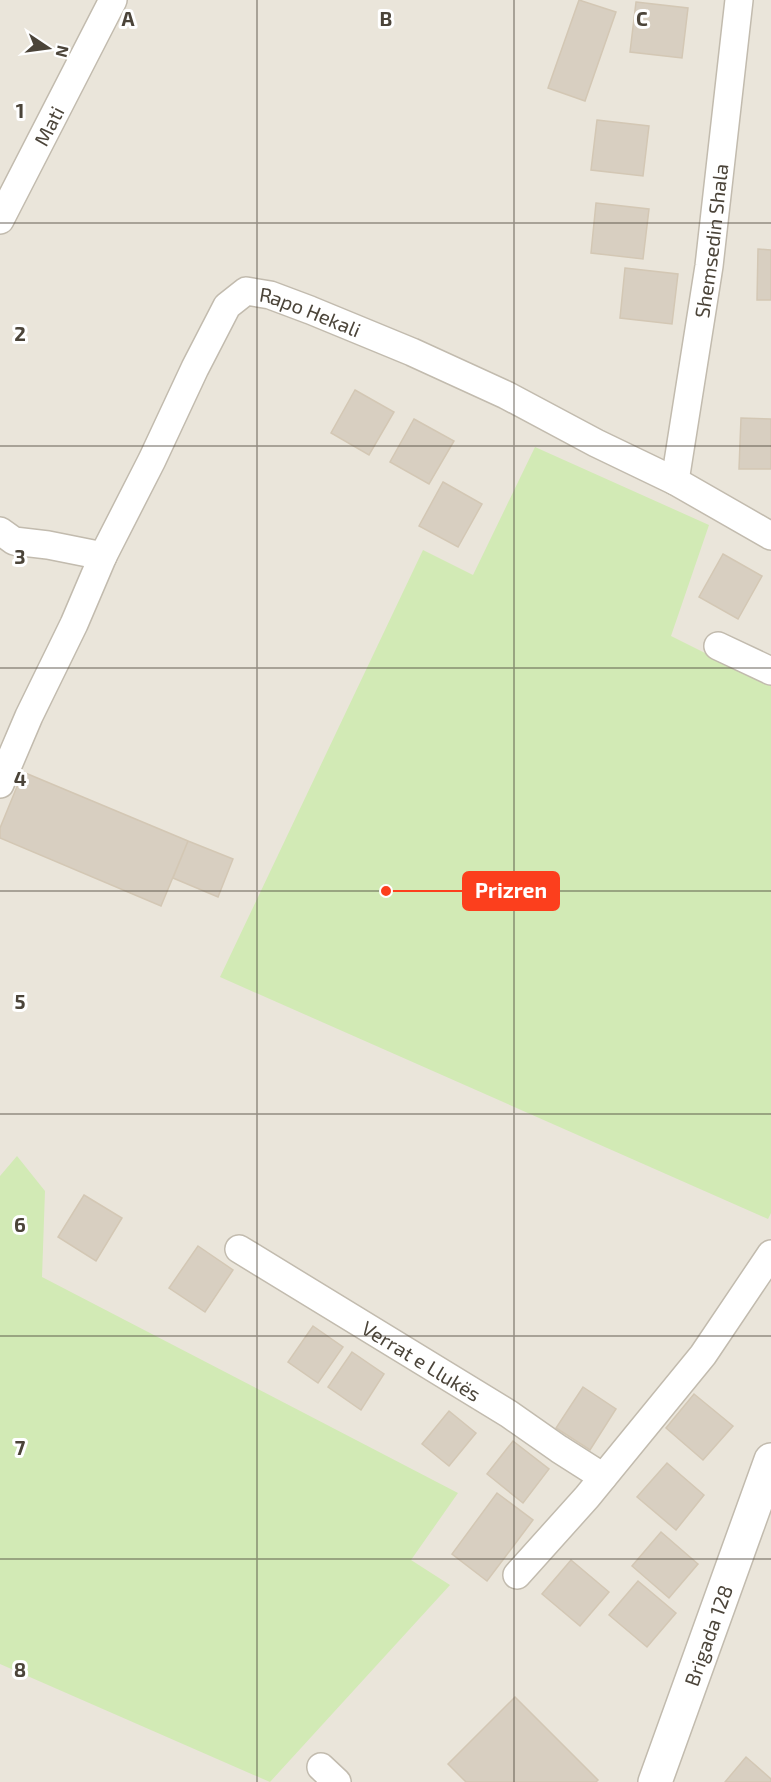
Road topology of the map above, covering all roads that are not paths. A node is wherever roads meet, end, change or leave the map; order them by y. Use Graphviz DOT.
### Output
graph roads {
  1 [pos="113,0"];
  2 [pos="739,0"];
  3 [pos="0,220"];
  4 [pos="675,482"];
  5 [pos="0,531"];
  6 [pos="771,536"];
  7 [pos="103,556"];
  8 [pos="718,646"];
  9 [pos="771,671"];
  10 [pos="0,784"];
  11 [pos="239,1249"];
  12 [pos="771,1254"];
  13 [pos="603,1477"];
  14 [pos="768,1482"];
  15 [pos="517,1575"];
  16 [pos="655,1782"];
  1 -- 3 [label="street, Mati"];
  2 -- 4 [label="street, Shemsedin Shala"];
  4 -- 6 [label="street, Rapo Hekali"];
  4 -- 7 [label="street, Rapo Hekali"];
  5 -- 7 [label="street"];
  7 -- 10 [label="street, Rapo Hekali"];
  8 -- 9 [label="street"];
  11 -- 13 [label="street, Verrat e Llukës"];
  12 -- 13 [label="street"];
  13 -- 15 [label="street"];
  14 -- 16 [label="street, Brigada 128"];
}
